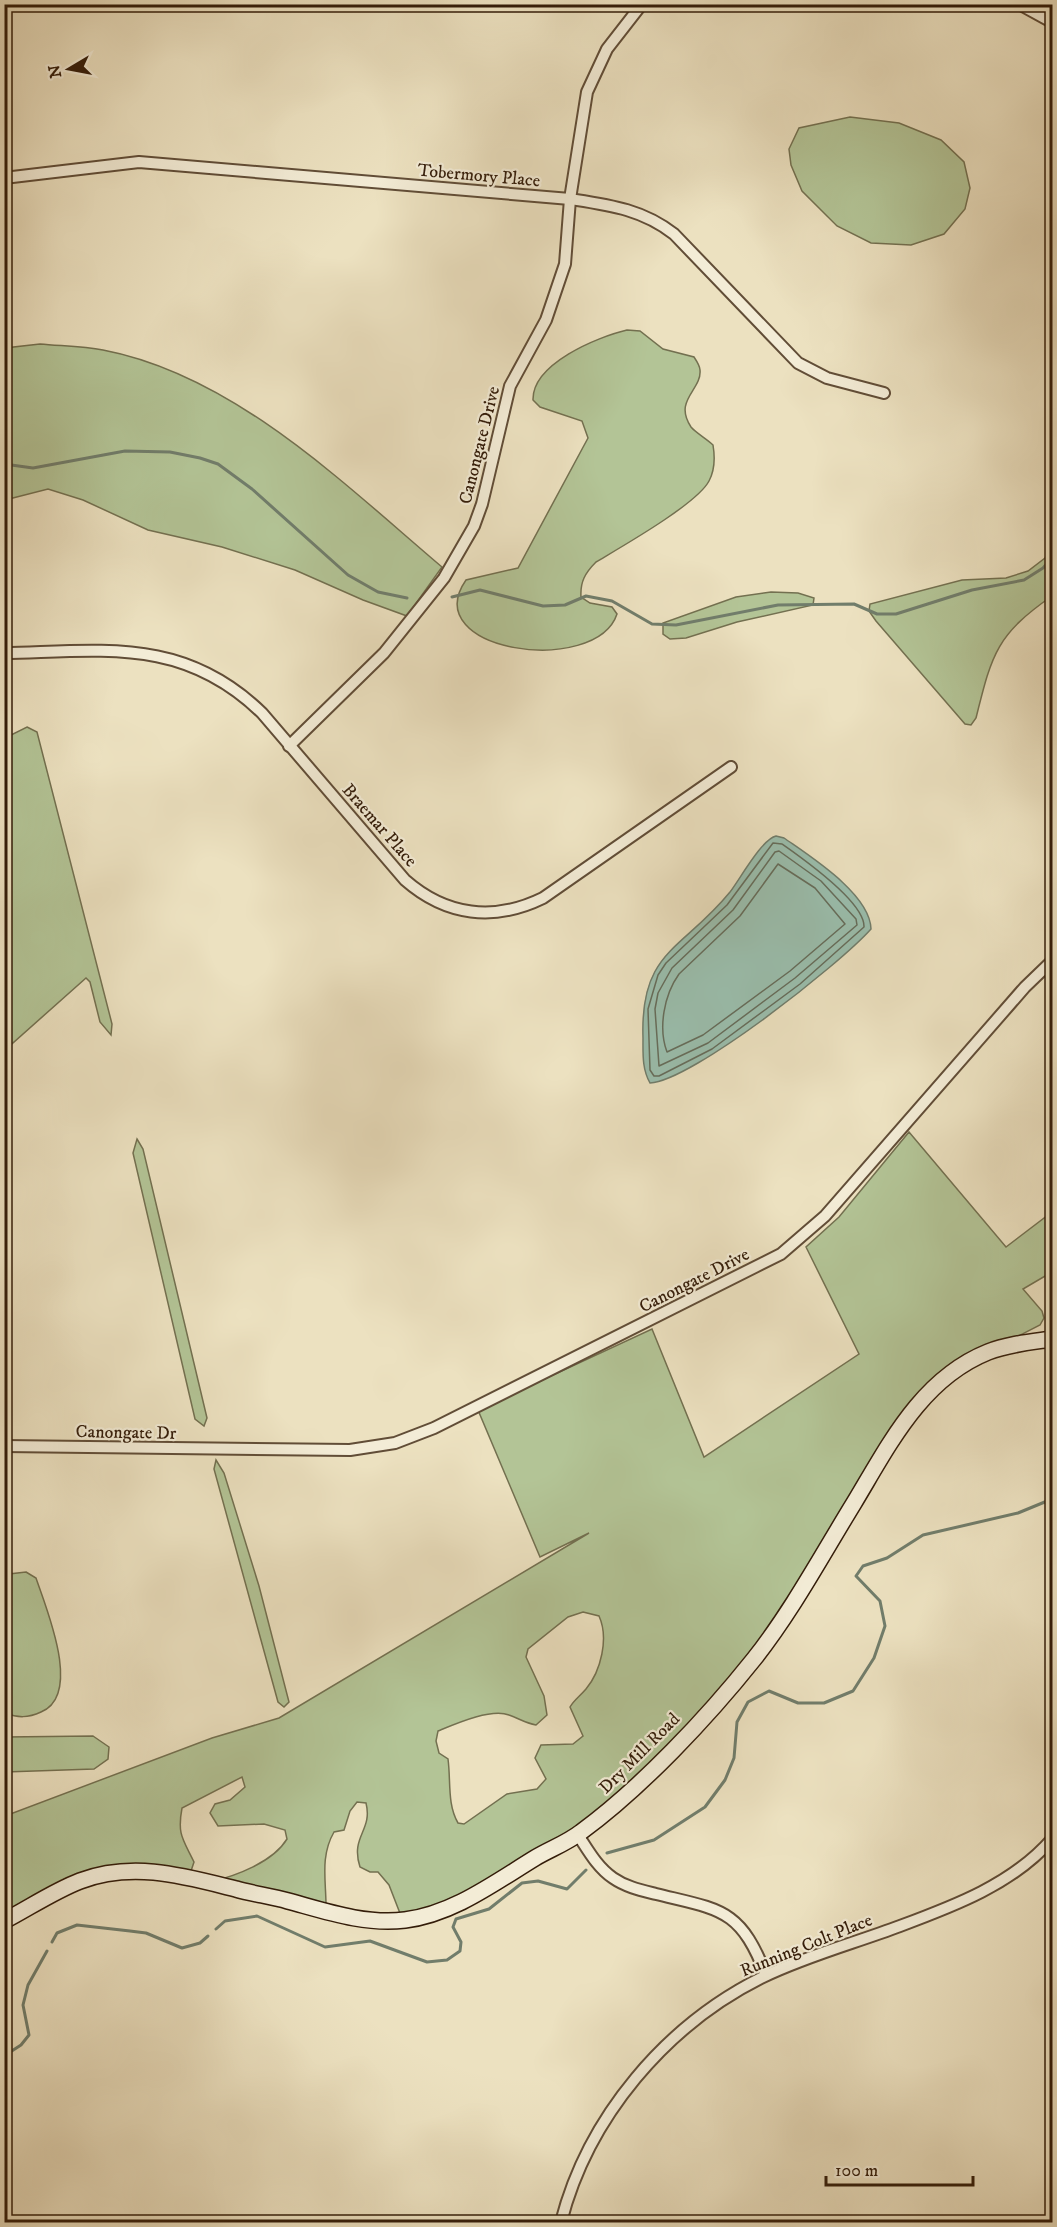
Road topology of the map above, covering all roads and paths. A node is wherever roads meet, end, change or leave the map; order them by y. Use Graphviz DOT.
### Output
graph roads {
  1 [pos="642,4"];
  2 [pos="1019,4"];
  3 [pos="1053,22"];
  4 [pos="4,178"];
  5 [pos="570,200"];
  6 [pos="884,393"];
  7 [pos="4,653"];
  8 [pos="289,746"];
  9 [pos="731,767"];
  10 [pos="1053,961"];
  11 [pos="1053,1339"];
  12 [pos="4,1446"];
  13 [pos="248,1449"];
  14 [pos="578,1835"];
  15 [pos="1053,1839"];
  16 [pos="4,1922"];
  17 [pos="766,1976"];
  18 [pos="561,2223"];
  1 -- 5 [label="street, Canongate Drive"];
  2 -- 3 [label="street"];
  4 -- 5 [label="street, Tobermory Place"];
  5 -- 6 [label="street, Tobermory Place"];
  5 -- 8 [label="street, Canongate Drive"];
  7 -- 8 [label="street, Braemar Place"];
  8 -- 9 [label="street, Braemar Place"];
  10 -- 13 [label="street, Canongate Drive"];
  11 -- 14 [label="street, Dry Mill Road"];
  12 -- 13 [label="street, Canongate Dr"];
  14 -- 16 [label="street, Dry Mill Road"];
  14 -- 17 [label="street"];
  15 -- 17 [label="street, Running Colt Place"];
  17 -- 18 [label="street, Running Colt Place"];
}
